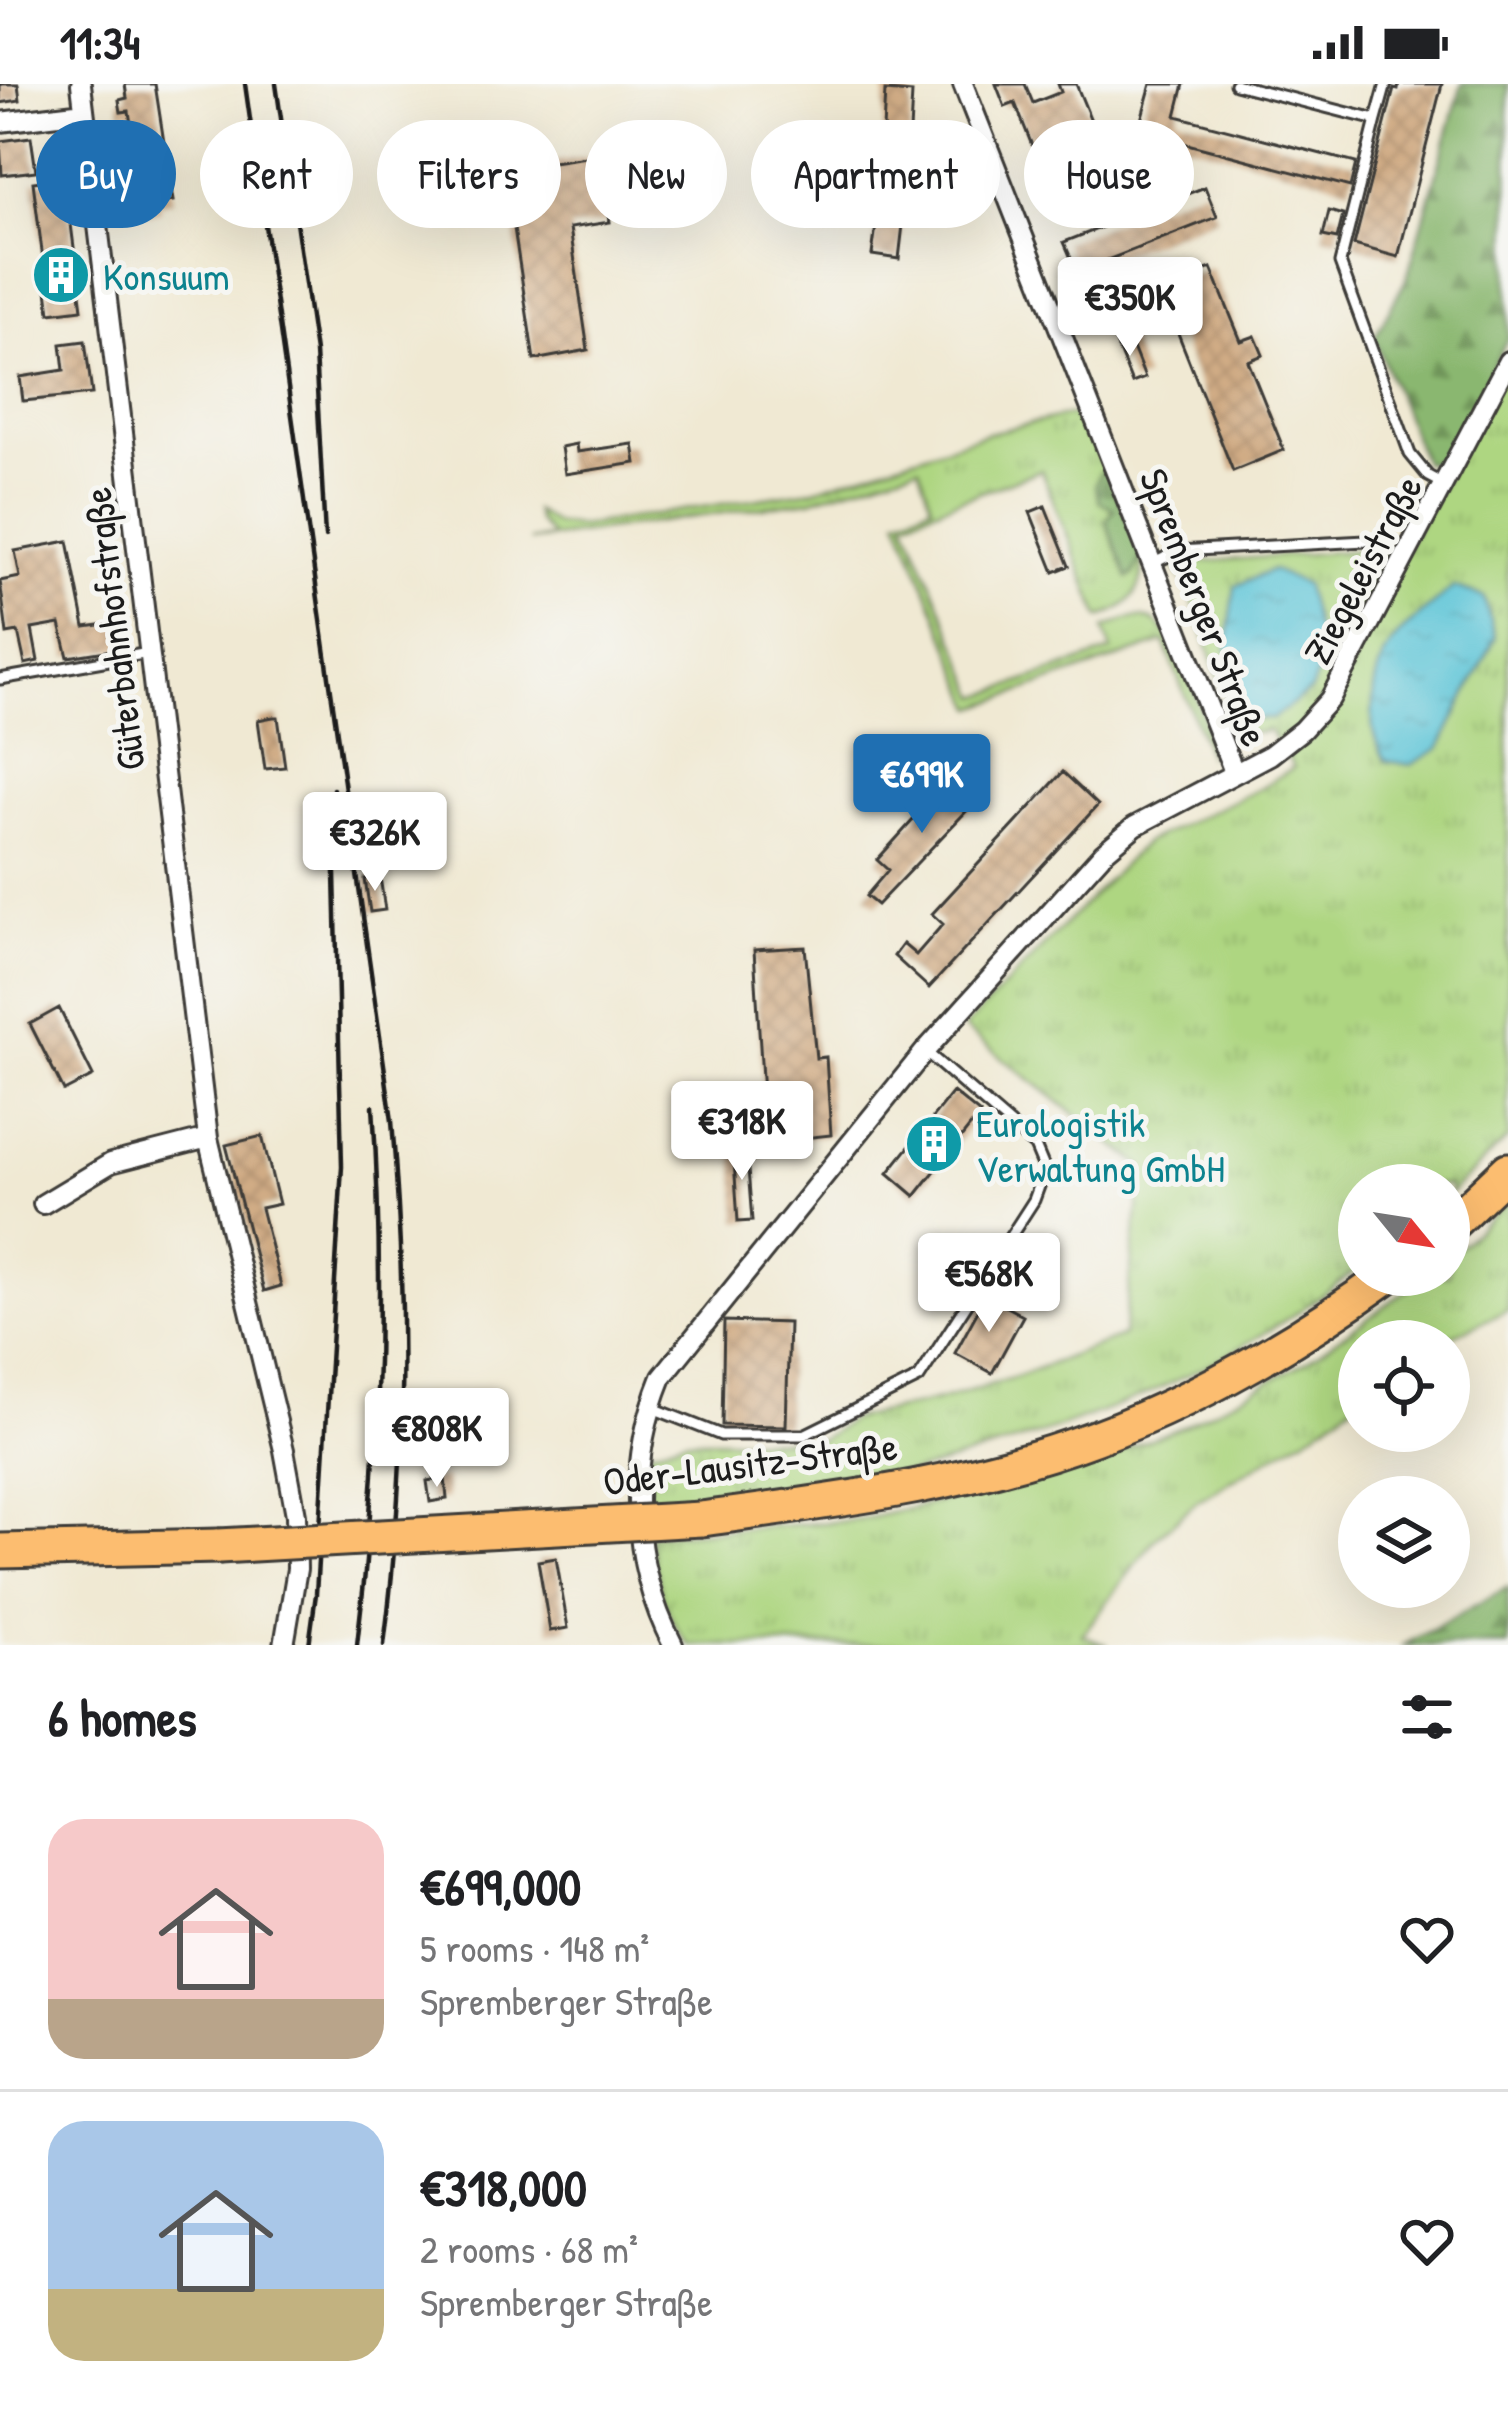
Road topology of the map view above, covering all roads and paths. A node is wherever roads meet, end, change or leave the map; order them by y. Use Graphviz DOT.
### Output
graph roads {
  1 [pos="81,84"];
  2 [pos="963,84"];
  3 [pos="1235,84"];
  4 [pos="1385,84"];
  5 [pos="1263,87"];
  6 [pos="84,112"];
  7 [pos="1376,120"];
  8 [pos="0,122"];
  9 [pos="1508,361"];
  10 [pos="1444,485"];
  11 [pos="1366,541"];
  12 [pos="1154,563"];
  13 [pos="149,652"];
  14 [pos="0,679"];
  15 [pos="1234,772"];
  16 [pos="925,1051"];
  17 [pos="208,1138"];
  18 [pos="1508,1170"];
  19 [pos="43,1204"];
  20 [pos="1470,1206"];
  21 [pos="1358,1296"];
  22 [pos="650,1407"];
  23 [pos="0,1551"];
  24 [pos="284,1645"];
  25 [pos="673,1645"];
  1 -- 6 [label="street, Güterbahnhofstraße"];
  2 -- 12 [label="street, Spremberger Straße"];
  3 -- 5 [label="lane"];
  4 -- 7 [label="lane"];
  5 -- 7 [label="lane"];
  6 -- 8 [label="street"];
  6 -- 13 [label="street, Güterbahnhofstraße"];
  7 -- 10 [label="lane"];
  9 -- 10 [label="street, Ziegeleistraße"];
  10 -- 15 [label="street, Ziegeleistraße"];
  11 -- 12 [label="lane"];
  12 -- 15 [label="street, Spremberger Straße"];
  13 -- 14 [label="lane"];
  13 -- 17 [label="street, Güterbahnhofstraße"];
  15 -- 16 [label="street, Spremberger Straße"];
  16 -- 22 [label="street, Spremberger Straße"];
  16 -- 22 [label="lane"];
  17 -- 19 [label="street"];
  17 -- 24 [label="street, Güterbahnhofstraße"];
  18 -- 20 [label="highway"];
  21 -- 23 [label="highway, Oder-Lausitz-Straße, bridge"];
  22 -- 25 [label="street, Spremberger Straße"];
}
